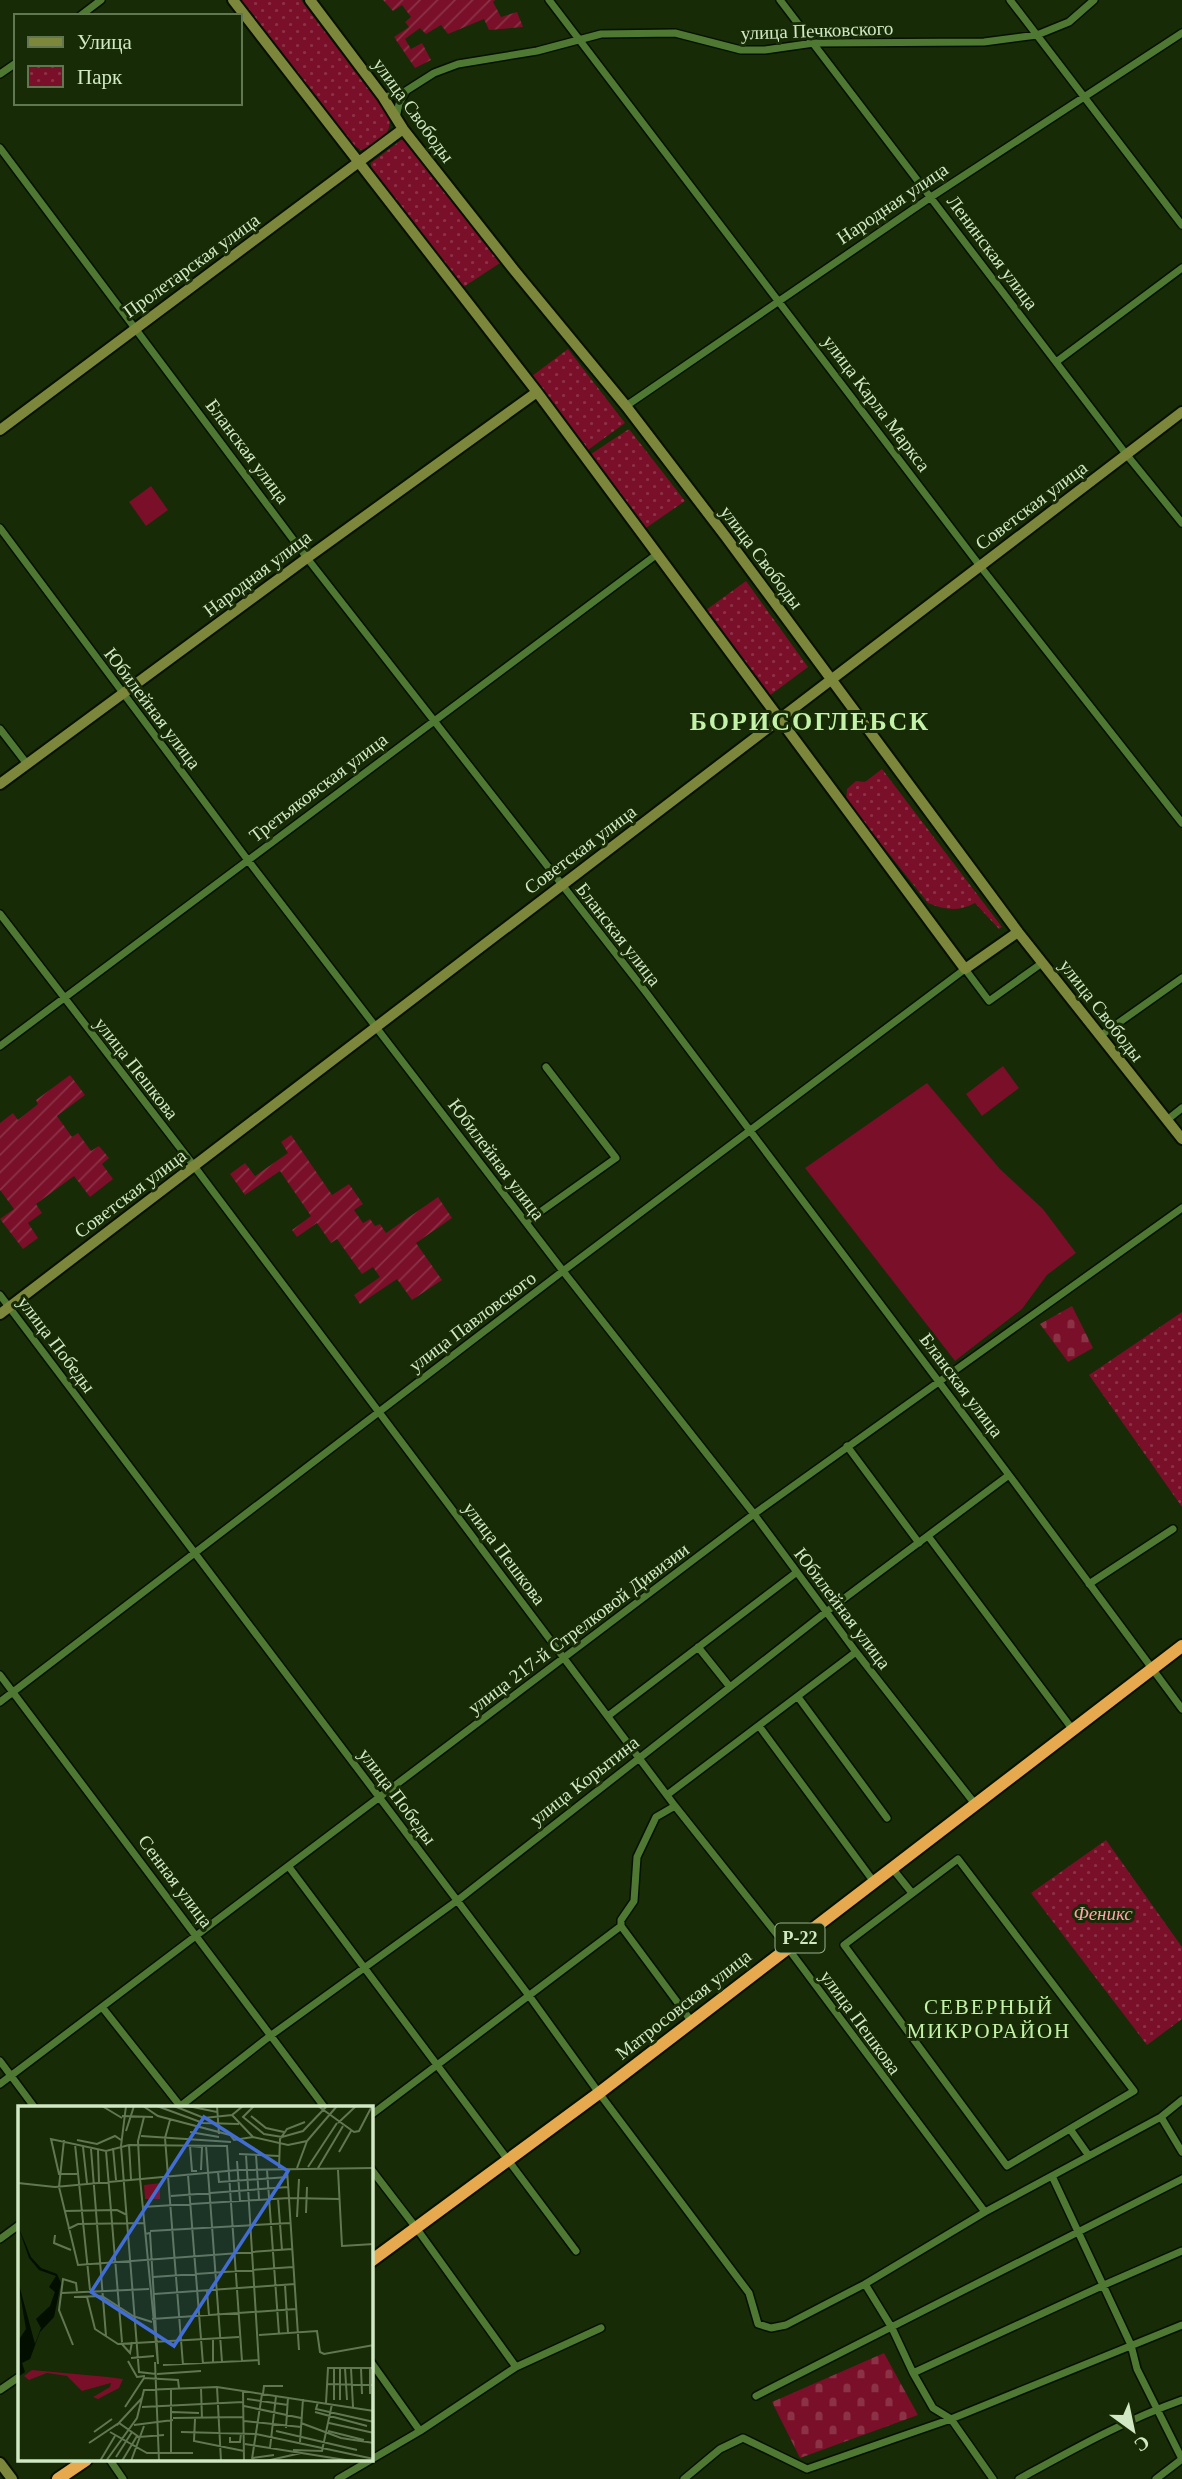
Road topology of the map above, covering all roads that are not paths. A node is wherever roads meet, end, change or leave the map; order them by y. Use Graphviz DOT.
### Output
graph roads {
  1 [pos="102,0"];
  2 [pos="233,0"];
  3 [pos="310,0"];
  4 [pos="549,0"];
  5 [pos="780,0"];
  6 [pos="1010,0"];
  7 [pos="1094,0"];
  8 [pos="83,14"];
  9 [pos="1182,33"];
  10 [pos="1037,36"];
  11 [pos="580,41"];
  12 [pos="814,43"];
  13 [pos="413,85"];
  14 [pos="383,97"];
  15 [pos="1083,97"];
  16 [pos="396,118"];
  17 [pos="404,129"];
  18 [pos="0,148"];
  19 [pos="359,162"];
  20 [pos="931,197"];
  21 [pos="1182,225"];
  22 [pos="1182,268"];
  23 [pos="780,301"];
  24 [pos="136,327"];
  25 [pos="1056,362"];
  26 [pos="537,392"];
  27 [pos="626,407"];
  28 [pos="1182,412"];
  29 [pos="0,430"];
  30 [pos="1126,454"];
  31 [pos="1182,523"];
  32 [pos="0,528"];
  33 [pos="656,555"];
  34 [pos="307,558"];
  35 [pos="980,566"];
  36 [pos="831,680"];
  37 [pos="123,695"];
  38 [pos="778,720"];
  39 [pos="433,721"];
  40 [pos="0,729"];
  41 [pos="27,764"];
  42 [pos="0,784"];
  43 [pos="1182,823"];
  44 [pos="247,859"];
  45 [pos="561,886"];
  46 [pos="0,914"];
  47 [pos="1017,932"];
  48 [pos="1042,963"];
  49 [pos="965,969"];
  50 [pos="1182,978"];
  51 [pos="63,998"];
  52 [pos="377,1026"];
  53 [pos="1100,1036"];
  54 [pos="0,1046"];
  55 [pos="546,1067"];
  56 [pos="1182,1108"];
  57 [pos="1167,1120"];
  58 [pos="749,1131"];
  59 [pos="1182,1139"];
  60 [pos="194,1166"];
  61 [pos="1182,1208"];
  62 [pos="526,1222"];
  63 [pos="563,1271"];
  64 [pos="0,1295"];
  65 [pos="4,1310"];
  66 [pos="939,1381"];
  67 [pos="378,1412"];
  68 [pos="847,1446"];
  69 [pos="1009,1475"];
  70 [pos="754,1514"];
  71 [pos="1173,1529"];
  72 [pos="928,1536"];
  73 [pos="919,1543"];
  74 [pos="195,1552"];
  75 [pos="797,1572"];
  76 [pos="1089,1584"];
  77 [pos="826,1612"];
  78 [pos="1182,1646"];
  79 [pos="698,1647"];
  80 [pos="856,1652"];
  81 [pos="564,1657"];
  82 [pos="1152,1670"];
  83 [pos="0,1675"];
  84 [pos="730,1688"];
  85 [pos="13,1692"];
  86 [pos="798,1698"];
  87 [pos="0,1702"];
  88 [pos="1182,1709"];
  89 [pos="608,1716"];
  90 [pos="759,1726"];
  91 [pos="1073,1730"];
  92 [pos="639,1757"];
  93 [pos="667,1795"];
  94 [pos="380,1799"];
  95 [pos="975,1804"];
  96 [pos="675,1806"];
  97 [pos="887,1818"];
  98 [pos="289,1867"];
  99 [pos="892,1868"];
  100 [pos="874,1882"];
  101 [pos="912,1893"];
  102 [pos="458,1900"];
  103 [pos="621,1926"];
  104 [pos="197,1935"];
  105 [pos="787,1947"];
  106 [pos="364,1969"];
  107 [pos="530,1997"];
  108 [pos="102,2007"];
  109 [pos="692,2022"];
  110 [pos="270,2036"];
  111 [pos="0,2061"];
  112 [pos="438,2066"];
  113 [pos="11,2076"];
  114 [pos="0,2084"];
  115 [pos="599,2093"];
  116 [pos="1182,2100"];
  117 [pos="34,2106"];
  118 [pos="179,2106"];
  119 [pos="181,2106"];
  120 [pos="323,2106"];
  121 [pos="373,2114"];
  122 [pos="1161,2117"];
  123 [pos="1070,2129"];
  124 [pos="1182,2151"];
  125 [pos="1089,2157"];
  126 [pos="508,2162"];
  127 [pos="373,2172"];
  128 [pos="1052,2176"];
  129 [pos="1182,2179"];
  130 [pos="985,2212"];
  131 [pos="18,2226"];
  132 [pos="417,2228"];
  133 [pos="1080,2233"];
  134 [pos="0,2239"];
  135 [pos="576,2251"];
  136 [pos="1182,2252"];
  137 [pos="373,2260"];
  138 [pos="865,2284"];
  139 [pos="1104,2285"];
  140 [pos="1182,2325"];
  141 [pos="601,2328"];
  142 [pos="892,2328"];
  143 [pos="1131,2345"];
  144 [pos="373,2365"];
  145 [pos="516,2367"];
  146 [pos="913,2373"];
  147 [pos="18,2378"];
  148 [pos="0,2390"];
  149 [pos="756,2396"];
  150 [pos="1182,2400"];
  151 [pos="1157,2409"];
  152 [pos="951,2419"];
  153 [pos="420,2431"];
  154 [pos="373,2459"];
  155 [pos="1182,2459"];
  156 [pos="83,2462"];
  157 [pos="111,2462"];
  158 [pos="367,2462"];
  159 [pos="0,2463"];
  160 [pos="12,2479"];
  161 [pos="58,2479"];
  162 [pos="123,2479"];
  163 [pos="338,2479"];
  164 [pos="684,2479"];
  165 [pos="993,2479"];
  166 [pos="1019,2479"];
  167 [pos="1156,2479"];
  1 -- 8 [label="street"];
  2 -- 19 [label="main road"];
  3 -- 14 [label="main road, улица Свободы"];
  4 -- 11 [label="street, улица Карла Маркса"];
  5 -- 12 [label="street, Ленинская улица"];
  6 -- 10 [label="street"];
  7 -- 10 [label="street, улица Печковского"];
  9 -- 15 [label="street, Народная улица"];
  10 -- 12 [label="street, улица Печковского"];
  10 -- 15 [label="street"];
  11 -- 12 [label="street, улица Печковского"];
  11 -- 13 [label="street, улица Печковского"];
  11 -- 23 [label="street, улица Карла Маркса"];
  12 -- 20 [label="street, Ленинская улица"];
  13 -- 14 [label="street, улица Печковского"];
  13 -- 16 [label="street"];
  14 -- 16 [label="main road, улица Свободы"];
  15 -- 20 [label="street, Народная улица"];
  15 -- 21 [label="street"];
  16 -- 17 [label="main road, улица Свободы"];
  17 -- 19 [label="main road, Пролетарская улица"];
  17 -- 27 [label="main road, улица Свободы"];
  18 -- 24 [label="street, Бланская улица"];
  19 -- 24 [label="main road, Пролетарская улица"];
  19 -- 26 [label="main road"];
  20 -- 23 [label="street, Народная улица"];
  20 -- 25 [label="street, Ленинская улица"];
  22 -- 25 [label="street"];
  23 -- 27 [label="street, Народная улица"];
  23 -- 35 [label="street, улица Карла Маркса"];
  24 -- 29 [label="main road, Пролетарская улица"];
  24 -- 34 [label="street, Бланская улица"];
  25 -- 30 [label="street, Ленинская улица"];
  26 -- 33 [label="main road"];
  26 -- 34 [label="main road, Народная улица"];
  27 -- 36 [label="main road, улица Свободы"];
  28 -- 30 [label="main road, Советская улица"];
  30 -- 31 [label="street, Ленинская улица"];
  30 -- 35 [label="main road, Советская улица"];
  32 -- 37 [label="street, Юбилейная улица"];
  33 -- 38 [label="main road"];
  33 -- 39 [label="street, Третьяковская улица"];
  34 -- 37 [label="main road, Народная улица"];
  34 -- 39 [label="street, Бланская улица"];
  35 -- 36 [label="main road, Советская улица"];
  35 -- 43 [label="street, улица Карла Маркса"];
  36 -- 38 [label="main road, Советская улица"];
  36 -- 47 [label="main road, улица Свободы"];
  37 -- 41 [label="main road, Народная улица"];
  37 -- 44 [label="street, Юбилейная улица"];
  38 -- 45 [label="main road, Советская улица"];
  38 -- 49 [label="main road"];
  39 -- 44 [label="street, Третьяковская улица"];
  39 -- 45 [label="street, Бланская улица"];
  40 -- 41 [label="street"];
  41 -- 42 [label="main road, Народная улица"];
  44 -- 51 [label="street, Третьяковская улица"];
  44 -- 52 [label="street, Юбилейная улица"];
  45 -- 52 [label="main road, Советская улица"];
  45 -- 58 [label="street, Бланская улица"];
  46 -- 51 [label="street, улица Пешкова"];
  47 -- 48 [label="main road, улица Свободы"];
  47 -- 49 [label="main road"];
  48 -- 49 [label="street"];
  48 -- 53 [label="main road, улица Свободы"];
  49 -- 58 [label="street, улица Павловского"];
  50 -- 53 [label="street"];
  51 -- 54 [label="street, Третьяковская улица"];
  51 -- 60 [label="street, улица Пешкова"];
  52 -- 60 [label="main road, Советская улица"];
  52 -- 62 [label="street, Юбилейная улица"];
  53 -- 57 [label="main road, улица Свободы"];
  55 -- 62 [label="street"];
  56 -- 57 [label="street"];
  57 -- 59 [label="main road, улица Свободы"];
  58 -- 63 [label="street, улица Павловского"];
  58 -- 66 [label="street, Бланская улица"];
  60 -- 65 [label="main road, Советская улица"];
  60 -- 67 [label="street, улица Пешкова"];
  61 -- 66 [label="street, улица 217-й Стрелковой Дивизии"];
  62 -- 63 [label="street, Юбилейная улица"];
  63 -- 67 [label="street, улица Павловского"];
  63 -- 70 [label="street, Юбилейная улица"];
  64 -- 65 [label="street, улица Победы"];
  65 -- 74 [label="street, улица Победы"];
  66 -- 68 [label="street, улица 217-й Стрелковой Дивизии"];
  66 -- 69 [label="street, Бланская улица"];
  67 -- 74 [label="street, улица Павловского"];
  67 -- 81 [label="street, улица Пешкова"];
  68 -- 70 [label="street, улица 217-й Стрелковой Дивизии"];
  68 -- 73 [label="street"];
  69 -- 72 [label="street, улица Корытина"];
  69 -- 76 [label="street, Бланская улица"];
  70 -- 75 [label="street, Юбилейная улица"];
  70 -- 81 [label="street, улица 217-й Стрелковой Дивизии"];
  71 -- 76 [label="street"];
  72 -- 73 [label="street, улица Корытина"];
  72 -- 91 [label="street"];
  73 -- 77 [label="street, улица Корытина"];
  74 -- 85 [label="street, улица Павловского"];
  74 -- 94 [label="street, улица Победы"];
  75 -- 77 [label="street, Юбилейная улица"];
  75 -- 79 [label="street"];
  76 -- 82 [label="street, Бланская улица"];
  77 -- 80 [label="street, Юбилейная улица"];
  77 -- 84 [label="street, улица Корытина"];
  78 -- 82 [label="highway, Матросовская улица / Р-22"];
  79 -- 84 [label="street"];
  79 -- 89 [label="street"];
  80 -- 86 [label="street"];
  80 -- 95 [label="street, Юбилейная улица"];
  81 -- 89 [label="street, улица Пешкова"];
  81 -- 94 [label="street, улица 217-й Стрелковой Дивизии"];
  82 -- 88 [label="street, Бланская улица"];
  82 -- 91 [label="highway, Матросовская улица / Р-22"];
  83 -- 85 [label="street, Сенная улица"];
  84 -- 92 [label="street, улица Корытина"];
  85 -- 87 [label="street, улица Павловского"];
  85 -- 104 [label="street, Сенная улица"];
  86 -- 90 [label="street"];
  86 -- 97 [label="street"];
  89 -- 92 [label="street, улица Пешкова"];
  90 -- 93 [label="street"];
  90 -- 100 [label="street"];
  91 -- 95 [label="highway, Матросовская улица / Р-22"];
  92 -- 93 [label="street, улица Пешкова"];
  92 -- 102 [label="street, улица Корытина"];
  93 -- 96 [label="street, улица Пешкова"];
  94 -- 98 [label="street, улица 217-й Стрелковой Дивизии"];
  94 -- 102 [label="street, улица Победы"];
  95 -- 99 [label="highway, Матросовская улица / Р-22"];
  96 -- 103 [label="street"];
  96 -- 105 [label="street, улица Пешкова"];
  98 -- 104 [label="street, улица 217-й Стрелковой Дивизии"];
  98 -- 106 [label="street"];
  99 -- 100 [label="highway, Матросовская улица / Р-22"];
  99 -- 101 [label="street"];
  100 -- 105 [label="highway, Матросовская улица / Р-22"];
  101 -- 123 [label="street"];
  101 -- 123 [label="street"];
  102 -- 106 [label="street, улица Корытина"];
  102 -- 107 [label="street, улица Победы"];
  103 -- 107 [label="street"];
  103 -- 109 [label="street"];
  104 -- 108 [label="street, улица 217-й Стрелковой Дивизии"];
  104 -- 110 [label="street, Сенная улица"];
  105 -- 109 [label="highway, Матросовская улица / Р-22"];
  105 -- 130 [label="street, улица Пешкова"];
  106 -- 110 [label="street, улица Корытина"];
  106 -- 112 [label="street"];
  107 -- 112 [label="street"];
  107 -- 115 [label="street, улица Победы"];
  108 -- 113 [label="street, улица 217-й Стрелковой Дивизии"];
  108 -- 118 [label="street"];
  109 -- 115 [label="highway, Матросовская улица / Р-22"];
  110 -- 119 [label="street, улица Корытина"];
  110 -- 120 [label="street, Сенная улица"];
  111 -- 113 [label="street"];
  112 -- 121 [label="street"];
  112 -- 126 [label="street"];
  113 -- 114 [label="street, улица 217-й Стрелковой Дивизии"];
  113 -- 117 [label="street"];
  115 -- 126 [label="highway, Матросовская улица / Р-22"];
  115 -- 138 [label="street, улица Победы"];
  116 -- 122 [label="street"];
  122 -- 124 [label="street"];
  122 -- 125 [label="street"];
  123 -- 125 [label="street"];
  125 -- 128 [label="street"];
  126 -- 132 [label="highway, Матросовская улица / Р-22"];
  126 -- 135 [label="street"];
  127 -- 132 [label="street"];
  128 -- 130 [label="street"];
  128 -- 133 [label="street"];
  129 -- 133 [label="street"];
  130 -- 138 [label="street"];
  131 -- 134 [label="street"];
  132 -- 137 [label="highway, Матросовская улица / Р-22"];
  132 -- 145 [label="street"];
  133 -- 139 [label="street"];
  133 -- 142 [label="street"];
  136 -- 139 [label="street"];
  138 -- 142 [label="street"];
  139 -- 143 [label="street"];
  139 -- 146 [label="street"];
  140 -- 143 [label="street"];
  141 -- 145 [label="street"];
  142 -- 146 [label="street"];
  142 -- 149 [label="street"];
  143 -- 151 [label="street"];
  143 -- 152 [label="street"];
  144 -- 153 [label="street"];
  145 -- 153 [label="street"];
  146 -- 152 [label="street"];
  147 -- 148 [label="street"];
  150 -- 151 [label="street"];
  151 -- 155 [label="street"];
  151 -- 166 [label="street"];
  152 -- 164 [label="street"];
  152 -- 165 [label="street"];
  153 -- 154 [label="street"];
  155 -- 167 [label="street"];
  156 -- 161 [label="highway"];
  157 -- 162 [label="street"];
  158 -- 163 [label="street"];
  159 -- 160 [label="main road"];
}
